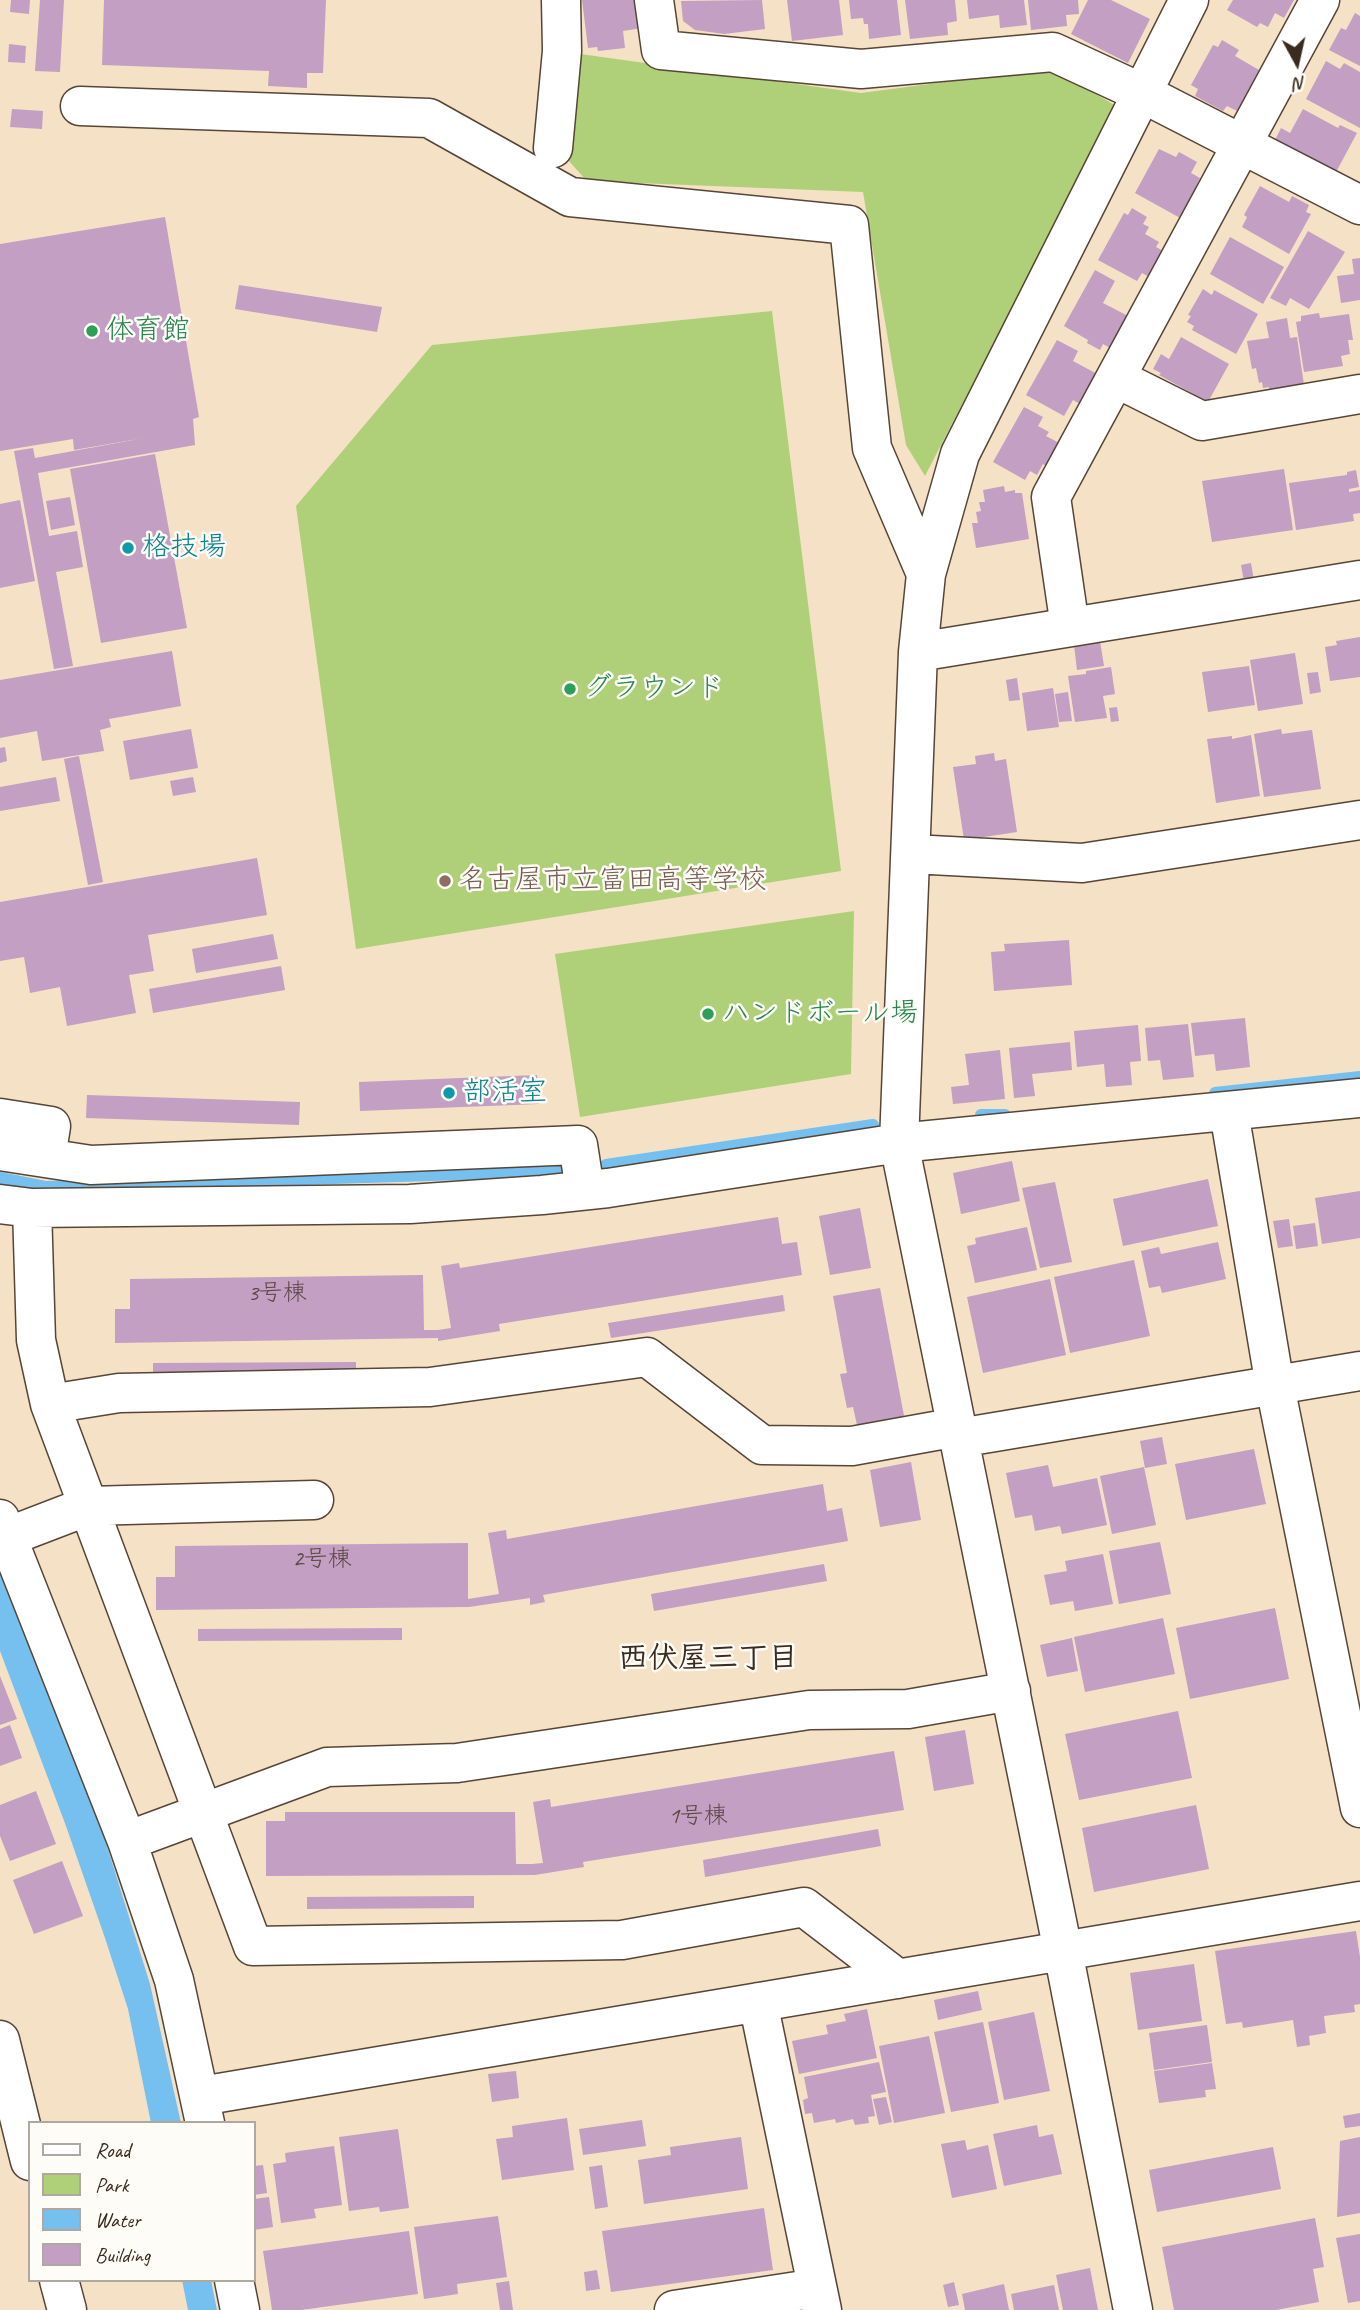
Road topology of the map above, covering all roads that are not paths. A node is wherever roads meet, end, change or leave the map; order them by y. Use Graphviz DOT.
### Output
graph roads {
  1 [pos="561,0"];
  2 [pos="654,0"];
  3 [pos="1189,0"];
  4 [pos="1321,0"];
  5 [pos="1144,94"];
  6 [pos="80,106"];
  7 [pos="1242,145"];
  8 [pos="553,148"];
  9 [pos="1360,205"];
  10 [pos="1116,378"];
  11 [pos="1360,394"];
  12 [pos="926,574"];
  13 [pos="1360,580"];
  14 [pos="1070,627"];
  15 [pos="918,652"];
  16 [pos="1360,820"];
  17 [pos="912,854"];
  18 [pos="1360,1098"];
  19 [pos="1229,1112"];
  20 [pos="0,1118"];
  21 [pos="899,1143"];
  22 [pos="0,1151"];
  23 [pos="46,1157"];
  24 [pos="585,1190"];
  25 [pos="16,1206"];
  26 [pos="1360,1371"];
  27 [pos="1275,1386"];
  28 [pos="50,1404"];
  29 [pos="958,1433"];
  30 [pos="314,1500"];
  31 [pos="88,1506"];
  32 [pos="4,1528"];
  33 [pos="1011,1691"];
  34 [pos="1360,1808"];
  35 [pos="203,1813"];
  36 [pos="127,1841"];
  37 [pos="1360,1901"];
  38 [pos="1063,1951"];
  39 [pos="898,1979"];
  40 [pos="758,2002"];
  41 [pos="0,2040"];
  42 [pos="203,2109"];
  43 [pos="28,2153"];
  44 [pos="60,2282"];
  45 [pos="234,2282"];
  46 [pos="820,2299"];
  47 [pos="67,2310"];
  48 [pos="240,2310"];
  49 [pos="674,2310"];
  50 [pos="1133,2310"];
  1 -- 8 [label="street"];
  2 -- 5 [label="street"];
  3 -- 5 [label="street"];
  4 -- 7 [label="street"];
  5 -- 7 [label="street"];
  5 -- 12 [label="street"];
  6 -- 12 [label="street"];
  7 -- 9 [label="street"];
  7 -- 10 [label="street"];
  10 -- 11 [label="street"];
  10 -- 14 [label="street"];
  12 -- 15 [label="street"];
  13 -- 14 [label="street"];
  14 -- 15 [label="street"];
  15 -- 17 [label="street"];
  16 -- 17 [label="street"];
  17 -- 21 [label="street"];
  18 -- 19 [label="street"];
  19 -- 21 [label="street"];
  19 -- 27 [label="street"];
  20 -- 23 [label="street"];
  21 -- 24 [label="street"];
  21 -- 29 [label="street"];
  22 -- 23 [label="street"];
  23 -- 24 [label="street"];
  24 -- 25 [label="street"];
  25 -- 28 [label="street"];
  26 -- 27 [label="street"];
  27 -- 29 [label="street"];
  27 -- 34 [label="street"];
  28 -- 29 [label="street"];
  28 -- 31 [label="street"];
  29 -- 33 [label="street"];
  30 -- 31 [label="street"];
  31 -- 32 [label="street"];
  31 -- 35 [label="street"];
  32 -- 36 [label="street"];
  33 -- 35 [label="street"];
  33 -- 38 [label="street"];
  35 -- 36 [label="street"];
  35 -- 39 [label="street"];
  36 -- 42 [label="street"];
  37 -- 38 [label="street"];
  38 -- 39 [label="street"];
  38 -- 50 [label="street"];
  39 -- 40 [label="street"];
  40 -- 42 [label="street"];
  40 -- 46 [label="street"];
  41 -- 43 [label="street"];
  44 -- 47 [label="street"];
  45 -- 48 [label="street"];
  46 -- 49 [label="street"];
}
